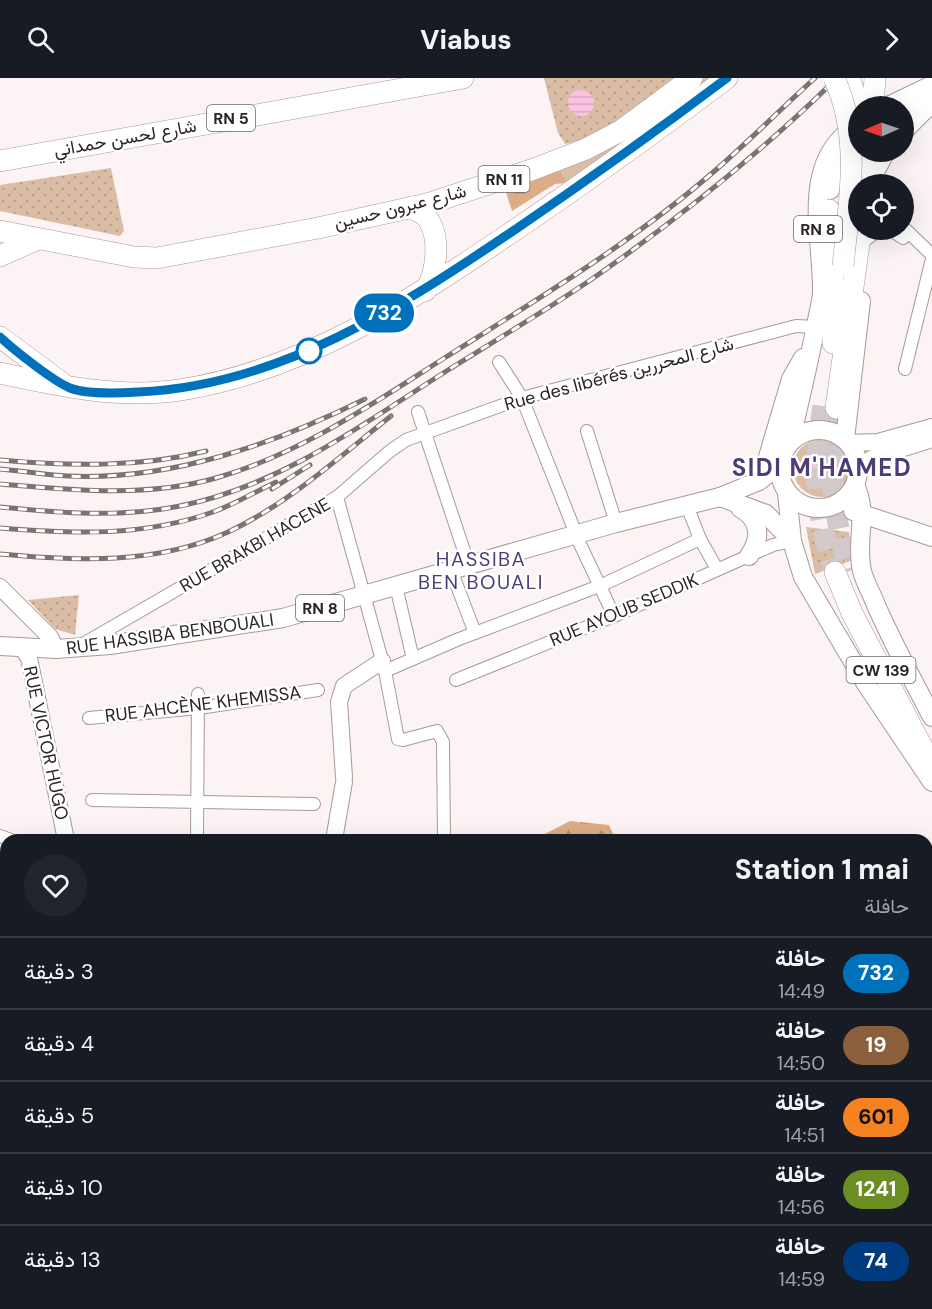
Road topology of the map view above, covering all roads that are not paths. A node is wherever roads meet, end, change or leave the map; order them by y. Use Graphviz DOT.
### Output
graph roads {
  1 [pos="463,78"];
  2 [pos="692,78"];
  3 [pos="727,78"];
  4 [pos="834,78"];
  5 [pos="849,78"];
  6 [pos="875,78"];
  7 [pos="932,85"];
  8 [pos="855,96"];
  9 [pos="874,96"];
  10 [pos="909,96"];
  11 [pos="932,97"];
  12 [pos="932,107"];
  13 [pos="914,108"];
  14 [pos="914,125"];
  15 [pos="848,131"];
  16 [pos="848,154"];
  17 [pos="0,161"];
  18 [pos="411,207"];
  19 [pos="830,210"];
  20 [pos="0,231"];
  21 [pos="914,237"];
  22 [pos="38,239"];
  23 [pos="858,240"];
  24 [pos="860,240"];
  25 [pos="0,256"];
  26 [pos="932,257"];
  27 [pos="424,291"];
  28 [pos="822,294"];
  29 [pos="815,327"];
  30 [pos="0,337"];
  31 [pos="833,343"];
  32 [pos="812,348"];
  33 [pos="499,362"];
  34 [pos="905,369"];
  35 [pos="0,373"];
  36 [pos="0,384"];
  37 [pos="70,388"];
  38 [pos="522,398"];
  39 [pos="418,412"];
  40 [pos="932,427"];
  41 [pos="587,431"];
  42 [pos="425,433"];
  43 [pos="932,439"];
  44 [pos="847,441"];
  45 [pos="790,442"];
  46 [pos="780,464"];
  47 [pos="856,477"];
  48 [pos="759,481"];
  49 [pos="337,497"];
  50 [pos="720,497"];
  51 [pos="793,502"];
  52 [pos="686,503"];
  53 [pos="835,505"];
  54 [pos="863,515"];
  55 [pos="616,523"];
  56 [pos="577,536"];
  57 [pos="932,537"];
  58 [pos="700,539"];
  59 [pos="792,541"];
  60 [pos="749,556"];
  61 [pos="458,568"];
  62 [pos="717,570"];
  63 [pos="602,585"];
  64 [pos="396,586"];
  65 [pos="0,587"];
  66 [pos="364,596"];
  67 [pos="614,616"];
  68 [pos="475,633"];
  69 [pos="0,646"];
  70 [pos="78,647"];
  71 [pos="22,648"];
  72 [pos="56,649"];
  73 [pos="413,659"];
  74 [pos="383,666"];
  75 [pos="456,680"];
  76 [pos="318,690"];
  77 [pos="198,694"];
  78 [pos="198,708"];
  79 [pos="932,717"];
  80 [pos="89,718"];
  81 [pos="932,738"];
  82 [pos="932,766"];
  83 [pos="932,782"];
  84 [pos="92,800"];
  85 [pos="198,803"];
  86 [pos="314,804"];
  87 [pos="65,834"];
  88 [pos="197,834"];
  89 [pos="335,834"];
  90 [pos="444,834"];
  1 -- 17 [label="highway, شارع لحسن حمداني / RN 5"];
  2 -- 18 [label="highway, شارع عبرون حسين / RN 11"];
  3 -- 27 [label="highway"];
  4 -- 31 [label="highway, bridge"];
  5 -- 8 [label="highway"];
  6 -- 9 [label="highway"];
  7 -- 10 [label="main road"];
  11 -- 13 [label="main road"];
  12 -- 14 [label="street"];
  15 -- 28 [label="main road, RN 8"];
  16 -- 19 [label="main road"];
  18 -- 22 [label="highway, شارع عبرون حسين / RN 11"];
  18 -- 27 [label="highway"];
  19 -- 28 [label="main road, RN 8"];
  19 -- 31 [label="highway"];
  20 -- 22 [label="highway, RN 11"];
  21 -- 26 [label="street"];
  22 -- 25 [label="highway"];
  23 -- 31 [label="highway"];
  24 -- 44 [label="main road"];
  26 -- 34 [label="street"];
  27 -- 37 [label="highway"];
  28 -- 29 [label="main road, RN 8"];
  29 -- 32 [label="main road, RN 8"];
  29 -- 38 [label="street, Rue des libérés شارع المحررين"];
  30 -- 37 [label="highway"];
  32 -- 45 [label="main road, RN 8"];
  32 -- 48 [label="main road"];
  33 -- 38 [label="street"];
  35 -- 37 [label="highway"];
  36 -- 37 [label="street"];
  38 -- 42 [label="street, Rue des libérés شارع المحررين"];
  38 -- 56 [label="street"];
  39 -- 42 [label="street"];
  40 -- 44 [label="street"];
  41 -- 55 [label="street"];
  42 -- 49 [label="street, RUE BRAKBI HACENE"];
  42 -- 61 [label="street"];
  43 -- 47 [label="street"];
  44 -- 45 [label="main road"];
  44 -- 47 [label="main road"];
  45 -- 46 [label="main road"];
  46 -- 48 [label="main road, RUE HASSIBA BENBOUALI"];
  46 -- 51 [label="main road"];
  47 -- 53 [label="main road"];
  47 -- 54 [label="main road"];
  48 -- 50 [label="main road, RUE HASSIBA BENBOUALI"];
  49 -- 66 [label="street"];
  49 -- 70 [label="street, RUE BRAKBI HACENE"];
  50 -- 51 [label="main road, RUE HASSIBA BENBOUALI"];
  50 -- 52 [label="main road, RUE HASSIBA BENBOUALI / RN 8"];
  50 -- 59 [label="main road"];
  50 -- 60 [label="main road"];
  51 -- 53 [label="main road"];
  51 -- 59 [label="main road"];
  52 -- 55 [label="main road, RUE HASSIBA BENBOUALI / RN 8"];
  52 -- 58 [label="street"];
  53 -- 54 [label="main road"];
  54 -- 57 [label="main road"];
  54 -- 79 [label="main road"];
  55 -- 56 [label="main road, RUE HASSIBA BENBOUALI / RN 8"];
  56 -- 61 [label="main road, RUE HASSIBA BENBOUALI / RN 8"];
  56 -- 63 [label="street"];
  58 -- 62 [label="street"];
  58 -- 63 [label="street"];
  59 -- 60 [label="street, RUE AYOUB SEDDIK"];
  59 -- 83 [label="main road"];
  60 -- 62 [label="street, RUE AYOUB SEDDIK"];
  61 -- 64 [label="main road, RUE HASSIBA BENBOUALI / RN 8"];
  61 -- 68 [label="street"];
  62 -- 67 [label="street, RUE AYOUB SEDDIK"];
  63 -- 67 [label="street"];
  63 -- 68 [label="street"];
  64 -- 66 [label="main road, RUE HASSIBA BENBOUALI / RN 8"];
  64 -- 73 [label="street"];
  65 -- 72 [label="street"];
  66 -- 70 [label="main road, RUE HASSIBA BENBOUALI / RN 8"];
  66 -- 74 [label="street"];
  67 -- 75 [label="street, RUE AYOUB SEDDIK"];
  68 -- 73 [label="street"];
  69 -- 71 [label="main road, RUE HASSIBA BENBOUALI / RN 8"];
  70 -- 72 [label="main road, RUE HASSIBA BENBOUALI / RN 8"];
  71 -- 72 [label="main road, RUE HASSIBA BENBOUALI / RN 8"];
  71 -- 87 [label="street, RUE VICTOR HUGO"];
  73 -- 74 [label="street"];
  74 -- 89 [label="street"];
  74 -- 90 [label="street"];
  76 -- 78 [label="street, RUE AHCÈNE KHEMISSA"];
  77 -- 78 [label="street"];
  78 -- 80 [label="street, RUE AHCÈNE KHEMISSA"];
  78 -- 85 [label="street"];
  81 -- 82 [label="highway, CW 139"];
  84 -- 85 [label="street"];
  85 -- 86 [label="street"];
  85 -- 88 [label="street"];
}
